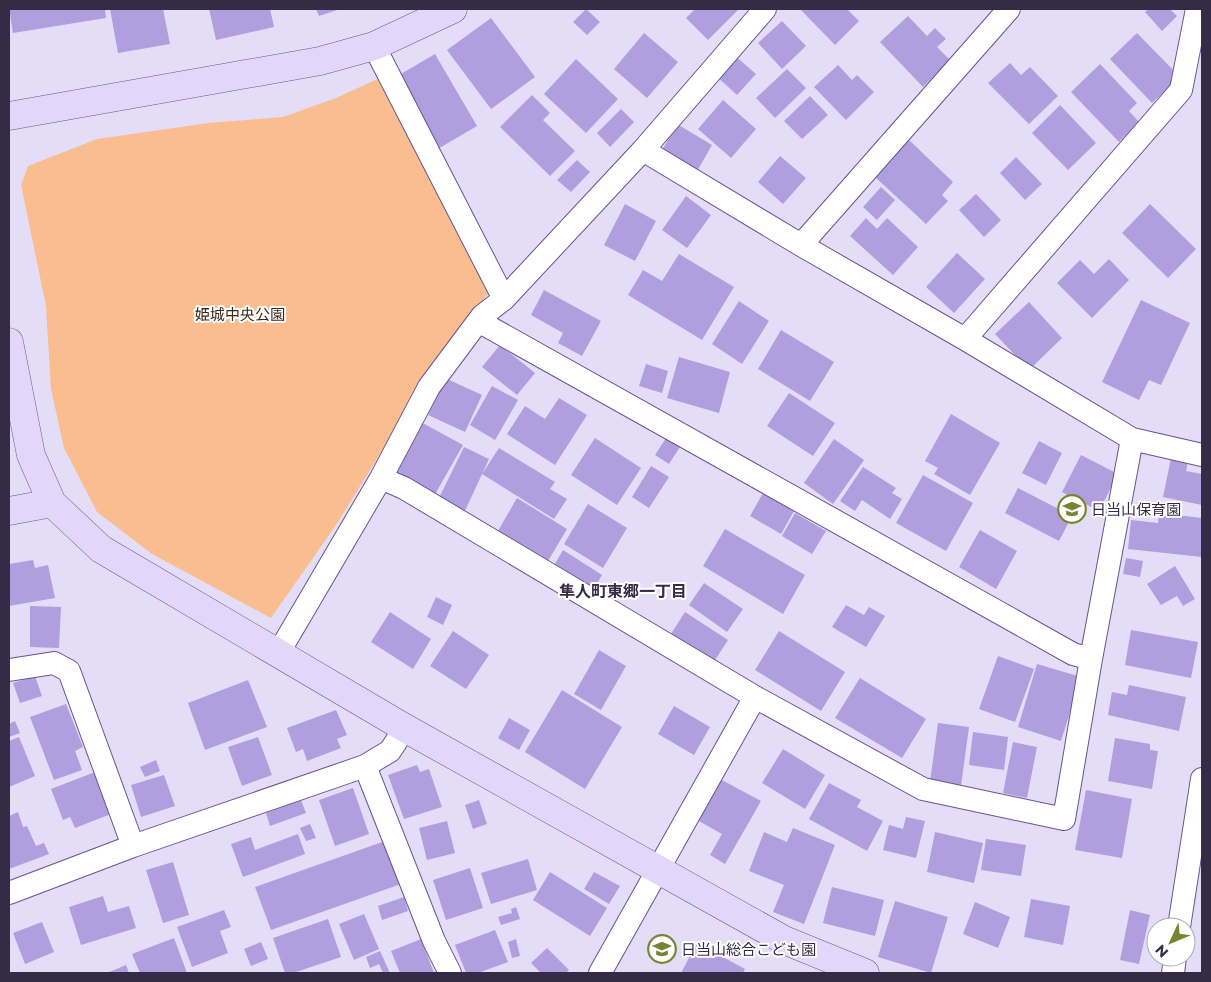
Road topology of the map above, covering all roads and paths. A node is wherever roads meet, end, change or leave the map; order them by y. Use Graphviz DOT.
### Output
graph roads {
  1 [pos="453,9"];
  2 [pos="765,9"];
  3 [pos="1009,9"];
  4 [pos="1197,9"];
  5 [pos="374,46"];
  6 [pos="9,116"];
  7 [pos="643,150"];
  8 [pos="801,245"];
  9 [pos="504,299"];
  10 [pos="482,316"];
  11 [pos="965,339"];
  12 [pos="9,342"];
  13 [pos="1132,439"];
  14 [pos="1202,455"];
  15 [pos="381,478"];
  16 [pos="52,503"];
  17 [pos="9,511"];
  18 [pos="279,652"];
  19 [pos="1091,659"];
  20 [pos="9,670"];
  21 [pos="755,697"];
  22 [pos="406,728"];
  23 [pos="365,766"];
  24 [pos="1202,779"];
  25 [pos="133,846"];
  26 [pos="660,870"];
  27 [pos="9,893"];
  28 [pos="1181,917"];
  29 [pos="450,973"];
  30 [pos="600,973"];
  31 [pos="865,973"];
  1 -- 5 [label="street"];
  2 -- 7 [label="street"];
  3 -- 8 [label="street"];
  4 -- 11 [label="street"];
  5 -- 6 [label="street"];
  5 -- 9 [label="street"];
  7 -- 8 [label="street"];
  7 -- 9 [label="street"];
  8 -- 11 [label="street"];
  9 -- 10 [label="street"];
  10 -- 15 [label="street"];
  10 -- 19 [label="street"];
  11 -- 13 [label="street"];
  12 -- 16 [label="street"];
  13 -- 14 [label="street"];
  13 -- 19 [label="street"];
  15 -- 18 [label="street"];
  15 -- 21 [label="street"];
  16 -- 17 [label="street"];
  16 -- 18 [label="street"];
  18 -- 22 [label="street"];
  19 -- 21 [label="street"];
  20 -- 25 [label="street"];
  21 -- 26 [label="street"];
  22 -- 23 [label="street"];
  22 -- 26 [label="street"];
  23 -- 25 [label="street"];
  23 -- 29 [label="street"];
  24 -- 28 [label="street"];
  25 -- 27 [label="street"];
  26 -- 30 [label="street"];
  26 -- 31 [label="street"];
}
